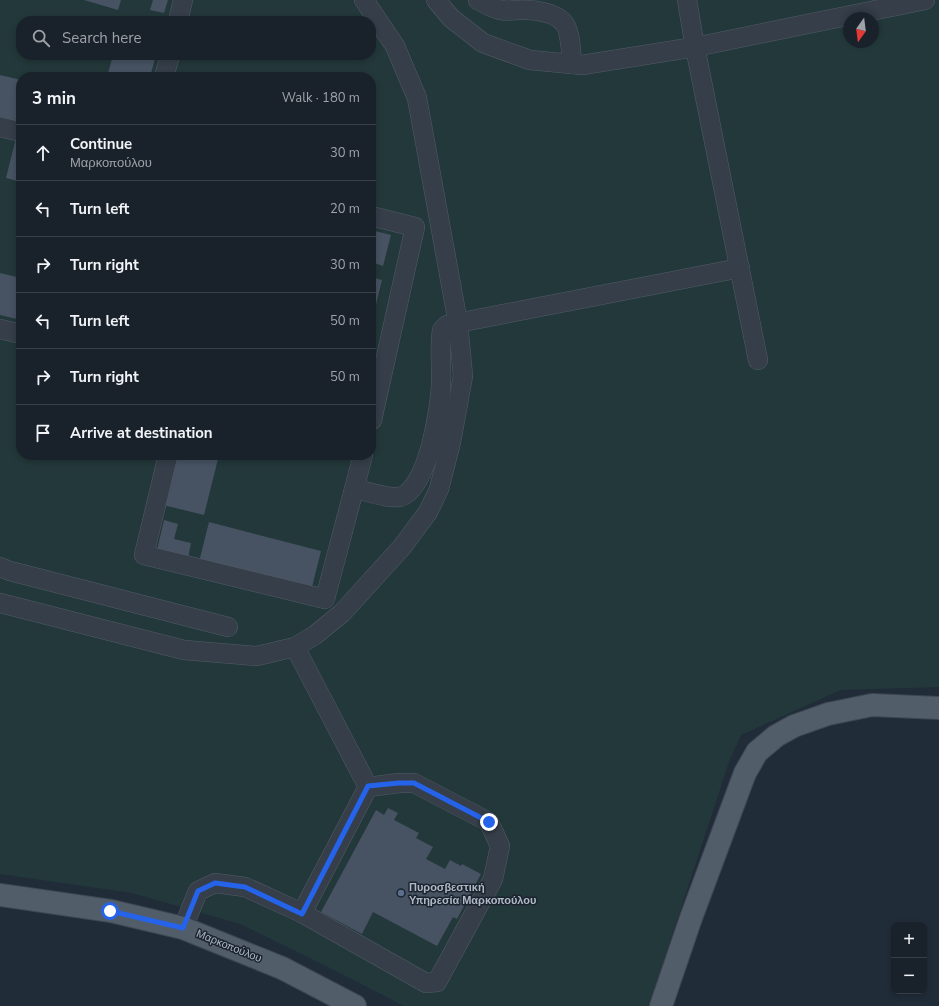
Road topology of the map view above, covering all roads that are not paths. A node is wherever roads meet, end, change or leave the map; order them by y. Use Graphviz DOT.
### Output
graph roads {
  1 [pos="183,0"];
  2 [pos="364,0"];
  3 [pos="436,0"];
  4 [pos="478,0"];
  5 [pos="687,0"];
  6 [pos="925,0"];
  7 [pos="179,16"];
  8 [pos="375,16"];
  9 [pos="376,18"];
  10 [pos="695,47"];
  11 [pos="169,60"];
  12 [pos="572,64"];
  13 [pos="165,72"];
  14 [pos="0,127"];
  15 [pos="16,131"];
  16 [pos="376,217"];
  17 [pos="740,268"];
  18 [pos="458,323"];
  19 [pos="0,329"];
  20 [pos="16,333"];
  21 [pos="758,360"];
  22 [pos="376,399"];
  23 [pos="167,460"];
  24 [pos="362,460"];
  25 [pos="355,489"];
  26 [pos="0,567"];
  27 [pos="0,603"];
  28 [pos="228,627"];
  29 [pos="295,647"];
  30 [pos="939,708"];
  31 [pos="368,786"];
  32 [pos="0,895"];
  33 [pos="302,914"];
  34 [pos="183,928"];
  35 [pos="355,1006"];
  36 [pos="661,1006"];
  1 -- 7 [label="lane"];
  2 -- 8 [label="lane"];
  3 -- 12 [label="lane"];
  4 -- 12 [label="lane"];
  5 -- 10 [label="lane"];
  6 -- 10 [label="lane"];
  9 -- 18 [label="lane"];
  10 -- 12 [label="lane"];
  10 -- 17 [label="lane"];
  11 -- 13 [label="lane"];
  14 -- 15 [label="lane"];
  16 -- 22 [label="lane"];
  17 -- 18 [label="lane"];
  17 -- 21 [label="lane"];
  18 -- 25 [label="lane"];
  18 -- 29 [label="lane"];
  19 -- 20 [label="lane"];
  23 -- 25 [label="lane"];
  24 -- 25 [label="lane"];
  26 -- 28 [label="lane"];
  27 -- 29 [label="lane"];
  29 -- 31 [label="lane"];
  30 -- 36 [label="main road"];
  31 -- 33 [label="lane"];
  31 -- 33 [label="lane"];
  32 -- 34 [label="main road, Μαρκοπούλου"];
  33 -- 34 [label="lane"];
  34 -- 35 [label="main road, Μαρκοπούλου"];
}
